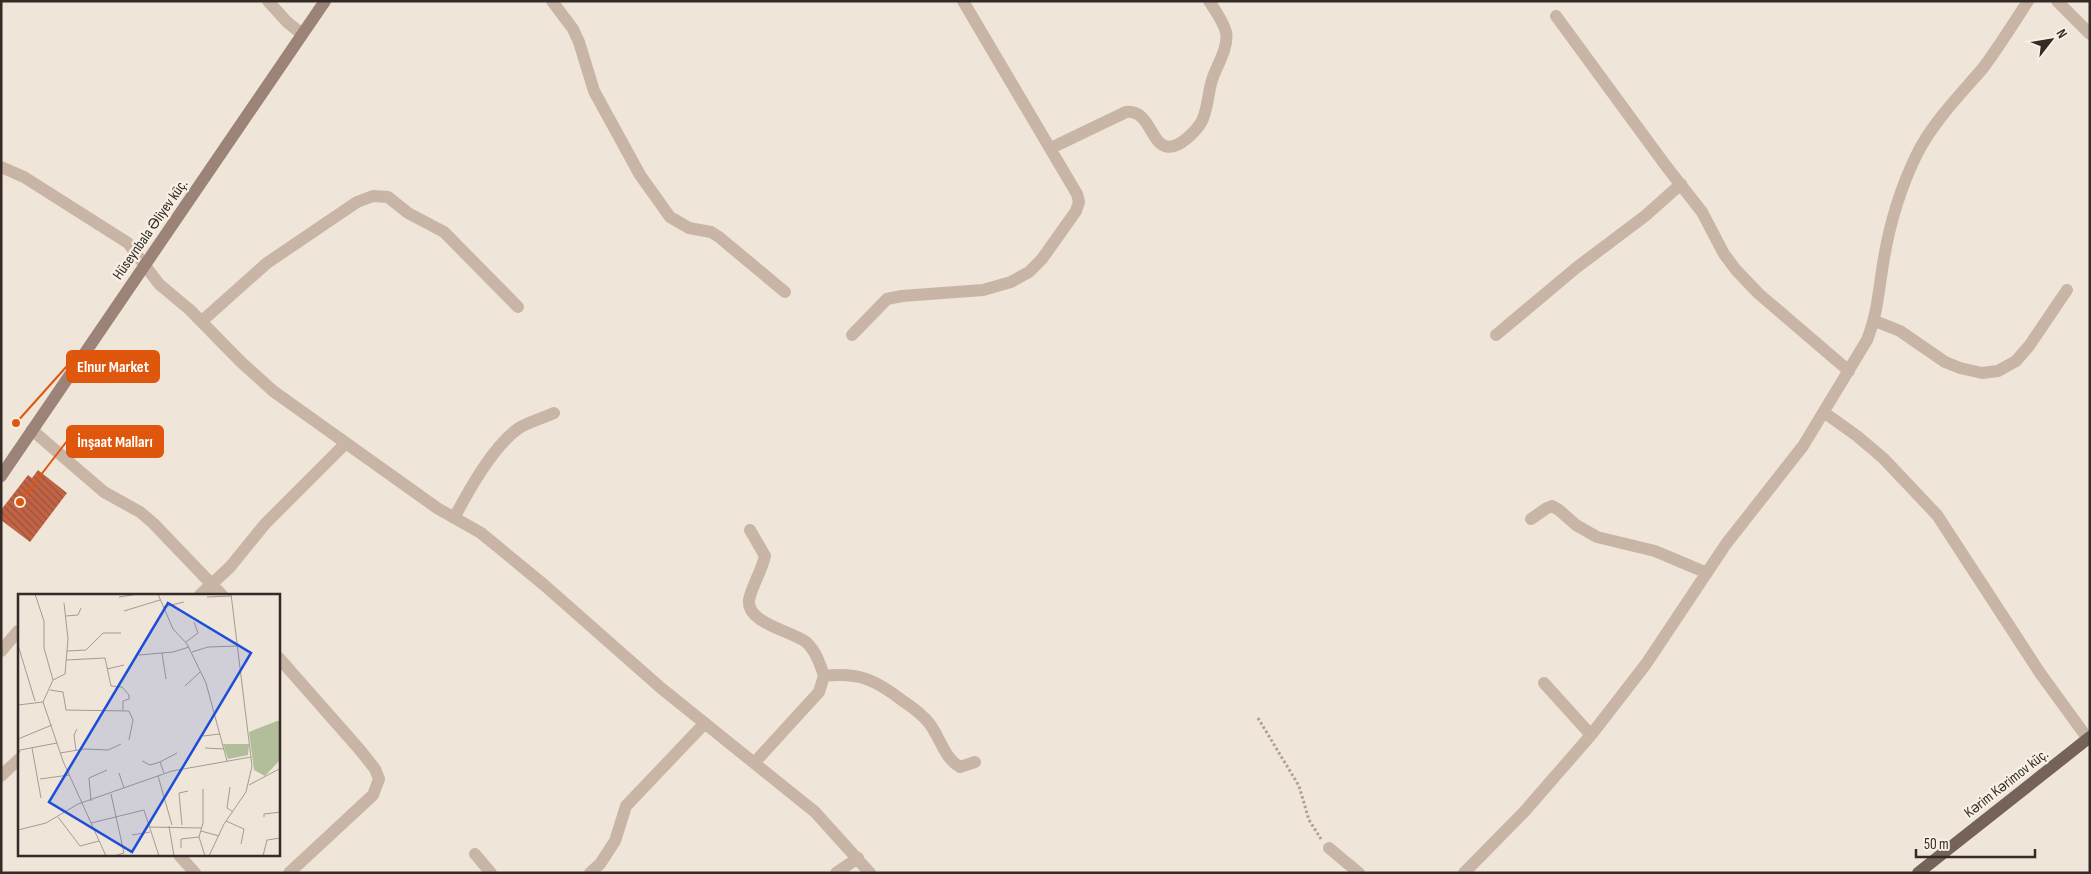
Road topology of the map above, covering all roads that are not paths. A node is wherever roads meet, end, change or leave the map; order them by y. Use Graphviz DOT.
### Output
graph roads {
  1 [pos="268,1"];
  2 [pos="325,1"];
  3 [pos="552,1"];
  4 [pos="963,1"];
  5 [pos="1209,1"];
  6 [pos="2028,1"];
  7 [pos="2057,1"];
  8 [pos="1556,16"];
  9 [pos="302,34"];
  10 [pos="2090,34"];
  11 [pos="1051,148"];
  12 [pos="1,167"];
  13 [pos="1681,184"];
  14 [pos="144,266"];
  15 [pos="2067,290"];
  16 [pos="785,292"];
  17 [pos="518,307"];
  18 [pos="202,321"];
  19 [pos="1875,321"];
  20 [pos="852,335"];
  21 [pos="1496,335"];
  22 [pos="1849,371"];
  23 [pos="554,413"];
  24 [pos="1825,413"];
  25 [pos="32,430"];
  26 [pos="345,444"];
  27 [pos="1,476"];
  28 [pos="454,518"];
  29 [pos="1531,519"];
  30 [pos="750,530"];
  31 [pos="1707,573"];
  32 [pos="212,584"];
  33 [pos="201,594"];
  34 [pos="221,594"];
  35 [pos="18,631"];
  36 [pos="1,651"];
  37 [pos="280,659"];
  38 [pos="824,676"];
  39 [pos="1544,683"];
  40 [pos="705,723"];
  41 [pos="1591,735"];
  42 [pos="2089,738"];
  43 [pos="18,760"];
  44 [pos="755,762"];
  45 [pos="975,762"];
  46 [pos="1,776"];
  47 [pos="1329,848"];
  48 [pos="475,854"];
  49 [pos="180,856"];
  50 [pos="858,858"];
  51 [pos="195,873"];
  52 [pos="289,873"];
  53 [pos="491,873"];
  54 [pos="590,873"];
  55 [pos="836,873"];
  56 [pos="870,873"];
  57 [pos="1359,873"];
  58 [pos="1464,873"];
  59 [pos="1918,873"];
  1 -- 9 [label="street"];
  2 -- 9 [label="street, Hüseynbala Əliyev küç."];
  3 -- 16 [label="street"];
  4 -- 11 [label="street"];
  5 -- 11 [label="street"];
  6 -- 19 [label="street"];
  7 -- 10 [label="street"];
  8 -- 13 [label="street"];
  9 -- 14 [label="street, Hüseynbala Əliyev küç."];
  11 -- 20 [label="street"];
  12 -- 14 [label="street"];
  13 -- 21 [label="street"];
  13 -- 22 [label="street"];
  14 -- 18 [label="street"];
  14 -- 25 [label="street, Hüseynbala Əliyev küç."];
  15 -- 19 [label="street"];
  17 -- 18 [label="street"];
  18 -- 26 [label="street"];
  19 -- 22 [label="street"];
  22 -- 24 [label="street"];
  23 -- 28 [label="street"];
  24 -- 31 [label="street"];
  24 -- 42 [label="street"];
  25 -- 27 [label="street, Hüseynbala Əliyev küç."];
  25 -- 32 [label="street"];
  26 -- 28 [label="street"];
  26 -- 32 [label="street"];
  28 -- 40 [label="street"];
  29 -- 31 [label="street"];
  30 -- 38 [label="street"];
  31 -- 41 [label="street"];
  32 -- 33 [label="street"];
  32 -- 34 [label="street"];
  35 -- 36 [label="street"];
  37 -- 52 [label="street"];
  38 -- 44 [label="street"];
  38 -- 45 [label="street"];
  39 -- 41 [label="street"];
  40 -- 44 [label="street"];
  40 -- 54 [label="street"];
  41 -- 58 [label="street"];
  42 -- 59 [label="main road, Kərim Kərimov küç."];
  43 -- 46 [label="street"];
  44 -- 50 [label="street"];
  47 -- 57 [label="street"];
  48 -- 53 [label="street"];
  49 -- 51 [label="street"];
  50 -- 55 [label="street"];
  50 -- 56 [label="street"];
}
